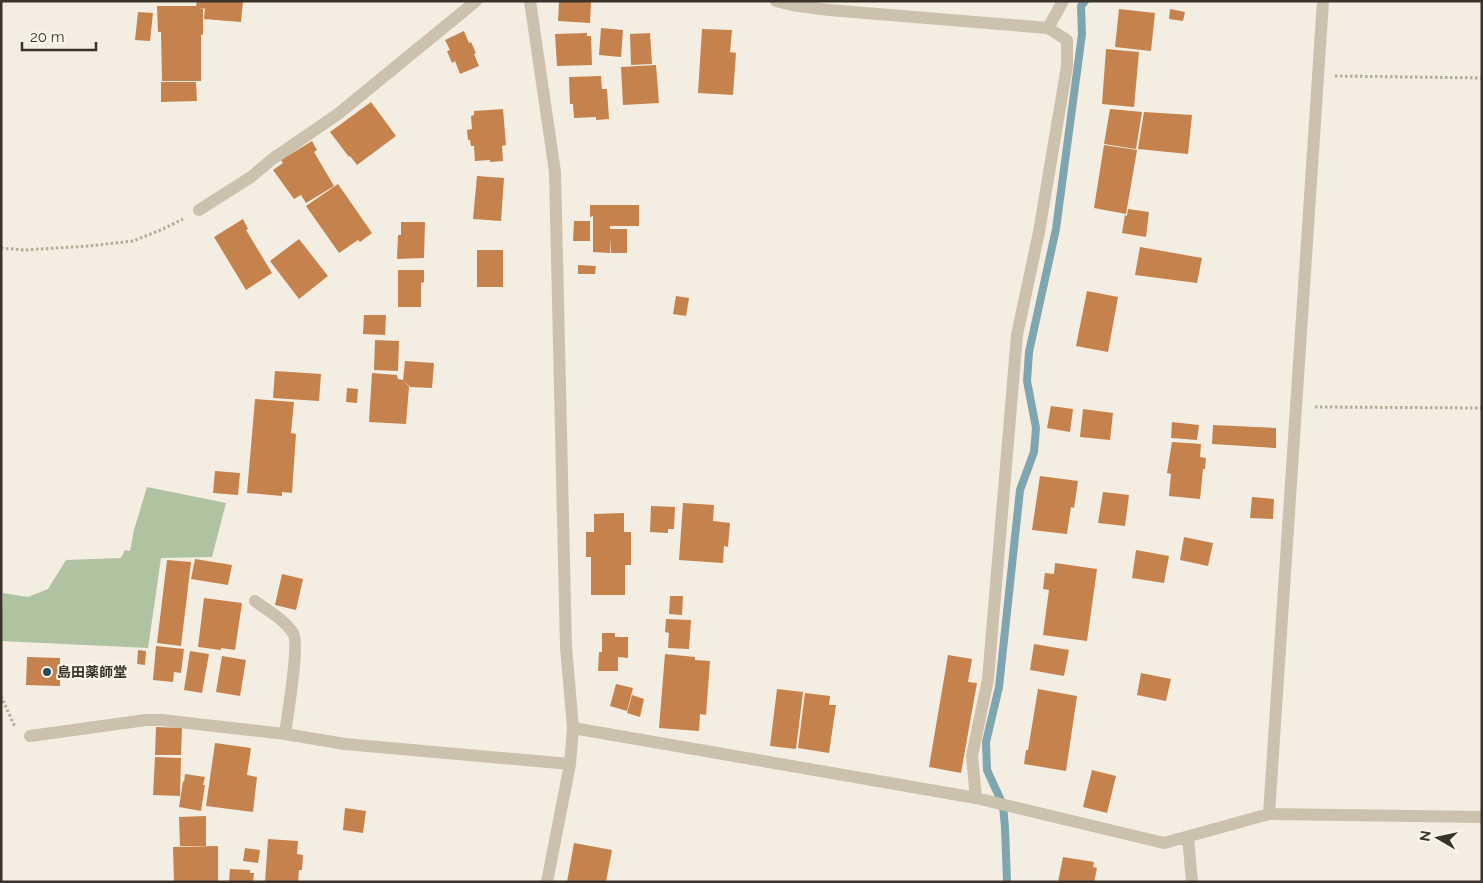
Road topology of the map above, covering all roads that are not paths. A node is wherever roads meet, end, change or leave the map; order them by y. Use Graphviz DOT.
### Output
graph roads {
  1 [pos="476,1"];
  2 [pos="530,1"];
  3 [pos="776,1"];
  4 [pos="1063,1"];
  5 [pos="1323,1"];
  6 [pos="1048,28"];
  7 [pos="199,210"];
  8 [pos="254,601"];
  9 [pos="573,728"];
  10 [pos="284,734"];
  11 [pos="30,736"];
  12 [pos="570,764"];
  13 [pos="976,798"];
  14 [pos="1270,814"];
  15 [pos="1482,818"];
  16 [pos="1188,837"];
  17 [pos="547,882"];
  18 [pos="1192,882"];
  1 -- 7 [label="street"];
  2 -- 9 [label="street"];
  3 -- 6 [label="street"];
  4 -- 6 [label="street"];
  5 -- 14 [label="street"];
  6 -- 13 [label="street"];
  8 -- 10 [label="street"];
  9 -- 12 [label="street"];
  9 -- 13 [label="street"];
  10 -- 11 [label="street"];
  10 -- 12 [label="street"];
  12 -- 17 [label="street"];
  13 -- 16 [label="street"];
  14 -- 15 [label="street"];
  14 -- 16 [label="street"];
  16 -- 18 [label="street"];
}
